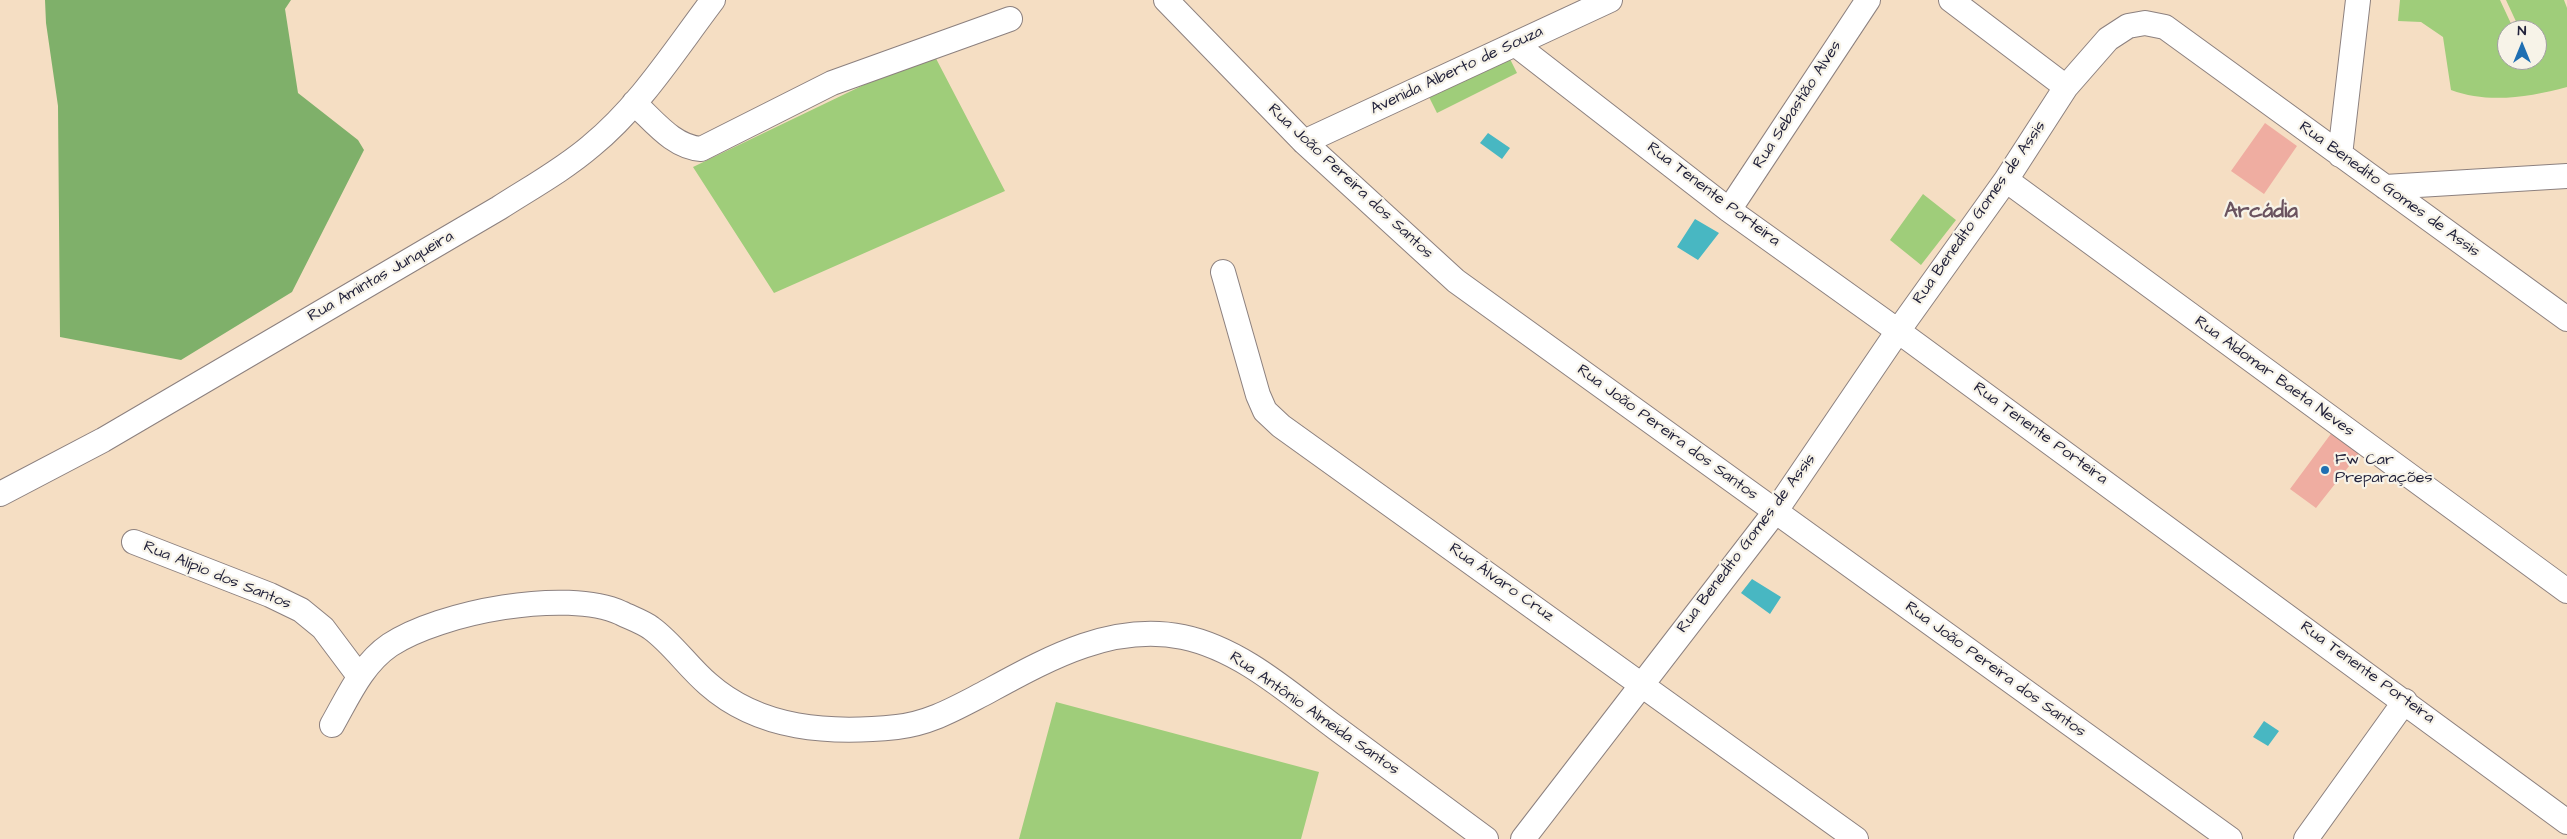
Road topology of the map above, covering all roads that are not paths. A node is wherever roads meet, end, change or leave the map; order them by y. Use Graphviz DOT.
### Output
graph roads {
  1 [pos="713,0"];
  2 [pos="1166,0"];
  3 [pos="1610,0"];
  4 [pos="1868,0"];
  5 [pos="1951,0"];
  6 [pos="2358,0"];
  7 [pos="1010,19"];
  8 [pos="1514,44"];
  9 [pos="2066,87"];
  10 [pos="634,103"];
  11 [pos="1304,142"];
  12 [pos="2340,155"];
  13 [pos="2567,176"];
  14 [pos="2006,180"];
  15 [pos="2385,187"];
  16 [pos="1729,210"];
  17 [pos="1223,272"];
  18 [pos="2567,319"];
  19 [pos="1898,331"];
  20 [pos="0,494"];
  21 [pos="1775,512"];
  22 [pos="134,542"];
  23 [pos="2567,591"];
  24 [pos="359,676"];
  25 [pos="1642,684"];
  26 [pos="2405,701"];
  27 [pos="332,725"];
  28 [pos="2567,822"];
  29 [pos="1486,839"];
  30 [pos="1523,839"];
  31 [pos="1856,839"];
  32 [pos="2230,839"];
  33 [pos="2306,839"];
  1 -- 10 [label="street, Rua Amintas Junqueira"];
  2 -- 11 [label="street, Rua João Pereira dos Santos"];
  3 -- 8 [label="street, Avenida Alberto de Souza"];
  4 -- 16 [label="street, Rua Sebastião Alves"];
  5 -- 9 [label="street"];
  6 -- 12 [label="street"];
  7 -- 10 [label="street"];
  8 -- 11 [label="street, Avenida Alberto de Souza"];
  8 -- 16 [label="street, Rua Tenente Porteira"];
  9 -- 12 [label="street, Rua Benedito Gomes de Assis"];
  9 -- 14 [label="street, Rua Benedito Gomes de Assis"];
  10 -- 20 [label="street, Rua Amintas Junqueira"];
  11 -- 21 [label="street, Rua João Pereira dos Santos"];
  12 -- 15 [label="street, Rua Benedito Gomes de Assis"];
  13 -- 15 [label="street"];
  14 -- 19 [label="street, Rua Benedito Gomes de Assis"];
  14 -- 23 [label="street, Rua Aldomar Baeta Neves"];
  15 -- 18 [label="street, Rua Benedito Gomes de Assis"];
  16 -- 19 [label="street, Rua Tenente Porteira"];
  17 -- 25 [label="street, Rua Álvaro Cruz"];
  19 -- 21 [label="street, Rua Benedito Gomes de Assis"];
  19 -- 26 [label="street, Rua Tenente Porteira"];
  21 -- 25 [label="street, Rua Benedito Gomes de Assis"];
  21 -- 32 [label="street, Rua João Pereira dos Santos"];
  22 -- 24 [label="street, Rua Alípio dos Santos"];
  24 -- 27 [label="street, Rua Antônio Almeida Santos"];
  24 -- 29 [label="street, Rua Antônio Almeida Santos"];
  25 -- 30 [label="street, Rua Benedito Gomes de Assis"];
  25 -- 31 [label="street, Rua Álvaro Cruz"];
  26 -- 28 [label="street, Rua Tenente Porteira"];
  26 -- 33 [label="street"];
}
